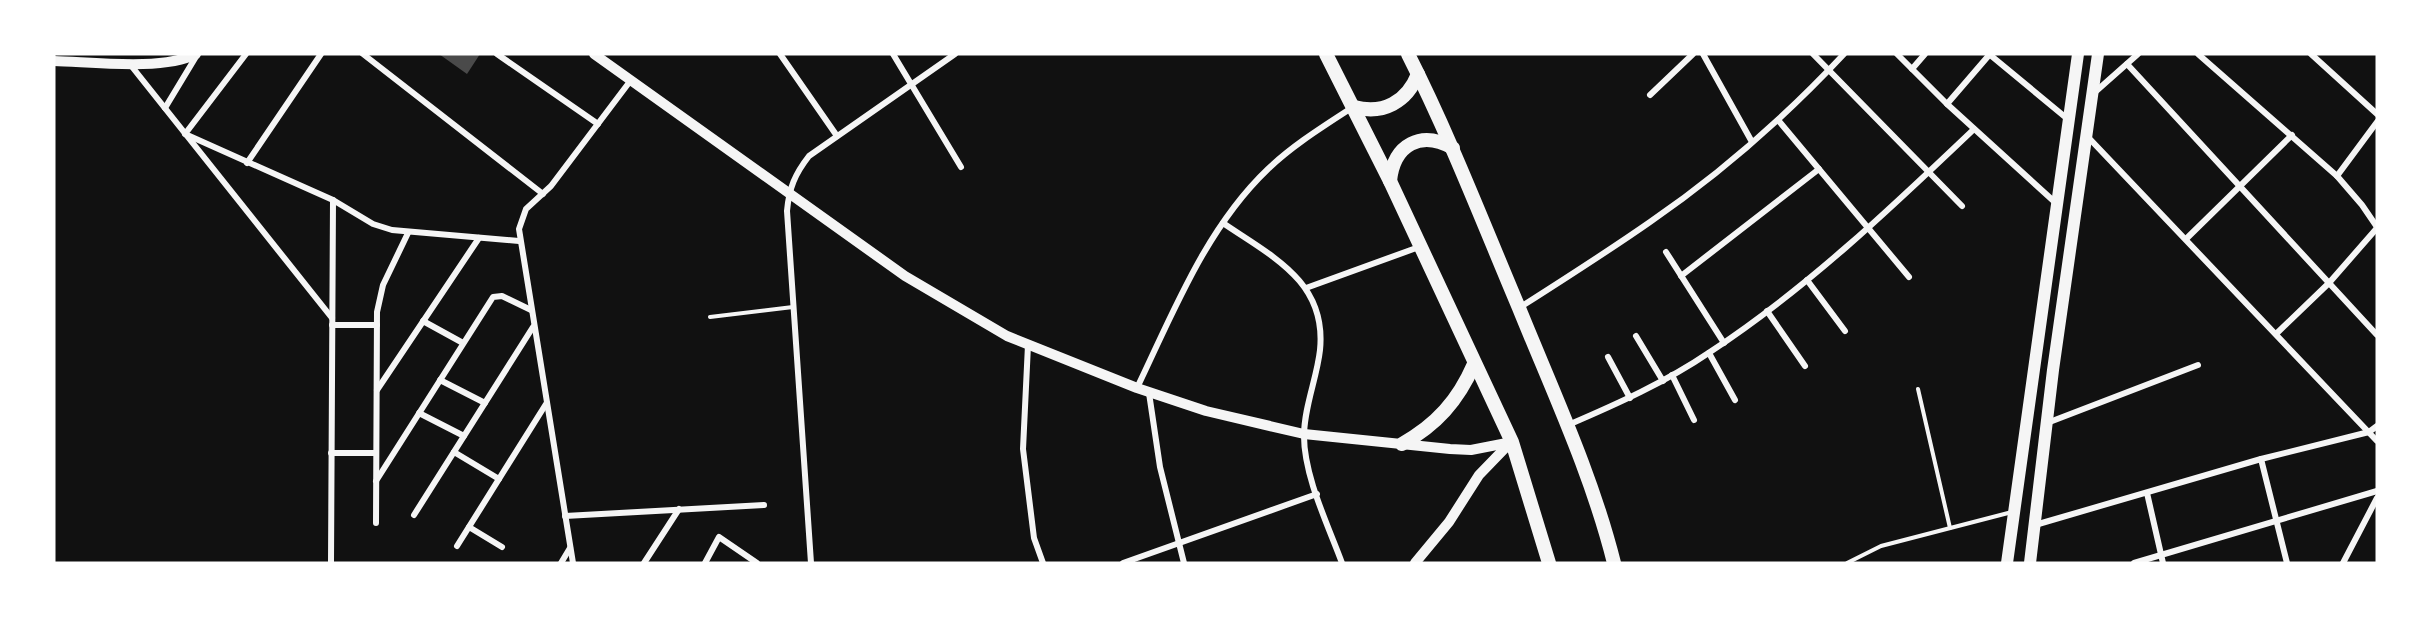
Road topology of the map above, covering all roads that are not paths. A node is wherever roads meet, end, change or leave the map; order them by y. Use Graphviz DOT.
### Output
graph roads {
  1 [pos="197,54"];
  2 [pos="246,54"];
  3 [pos="321,54"];
  4 [pos="363,54"];
  5 [pos="497,54"];
  6 [pos="594,54"];
  7 [pos="780,54"];
  8 [pos="893,54"];
  9 [pos="955,54"];
  10 [pos="1326,54"];
  11 [pos="1408,54"];
  12 [pos="1693,54"];
  13 [pos="1703,54"];
  14 [pos="1813,54"];
  15 [pos="1844,54"];
  16 [pos="1897,54"];
  17 [pos="1925,54"];
  18 [pos="1990,54"];
  19 [pos="2098,54"];
  20 [pos="2138,54"];
  21 [pos="2311,54"];
  22 [pos="2076,55"];
  23 [pos="2201,55"];
  24 [pos="54,61"];
  25 [pos="129,63"];
  26 [pos="2127,64"];
  27 [pos="1912,69"];
  28 [pos="1829,70"];
  29 [pos="1418,74"];
  30 [pos="631,80"];
  31 [pos="910,84"];
  32 [pos="1650,95"];
  33 [pos="2092,95"];
  34 [pos="1947,104"];
  35 [pos="1354,107"];
  36 [pos="165,108"];
  37 [pos="2377,114"];
  38 [pos="1778,120"];
  39 [pos="2070,121"];
  40 [pos="2377,122"];
  41 [pos="598,124"];
  42 [pos="1974,129"];
  43 [pos="185,134"];
  44 [pos="2086,135"];
  45 [pos="2292,135"];
  46 [pos="837,136"];
  47 [pos="1752,142"];
  48 [pos="1453,148"];
  49 [pos="247,163"];
  50 [pos="961,167"];
  51 [pos="1819,169"];
  52 [pos="1929,172"];
  53 [pos="2337,176"];
  54 [pos="1390,181"];
  55 [pos="2240,186"];
  56 [pos="789,192"];
  57 [pos="543,194"];
  58 [pos="333,200"];
  59 [pos="2058,205"];
  60 [pos="1962,206"];
  61 [pos="1223,224"];
  62 [pos="1867,227"];
  63 [pos="2377,228"];
  64 [pos="408,232"];
  65 [pos="479,238"];
  66 [pos="2186,239"];
  67 [pos="519,241"];
  68 [pos="1419,247"];
  69 [pos="1666,252"];
  70 [pos="1681,276"];
  71 [pos="1909,277"];
  72 [pos="1807,280"];
  73 [pos="2329,283"];
  74 [pos="1306,288"];
  75 [pos="793,307"];
  76 [pos="1519,309"];
  77 [pos="531,310"];
  78 [pos="1767,311"];
  79 [pos="710,317"];
  80 [pos="332,321"];
  81 [pos="423,321"];
  82 [pos="377,325"];
  83 [pos="533,327"];
  84 [pos="1845,331"];
  85 [pos="2276,334"];
  86 [pos="2377,335"];
  87 [pos="1636,336"];
  88 [pos="463,343"];
  89 [pos="1724,343"];
  90 [pos="1028,345"];
  91 [pos="1709,353"];
  92 [pos="1608,357"];
  93 [pos="1474,364"];
  94 [pos="2198,365"];
  95 [pos="1806,366"];
  96 [pos="1672,375"];
  97 [pos="440,380"];
  98 [pos="1663,381"];
  99 [pos="1137,388"];
  100 [pos="1918,389"];
  101 [pos="376,391"];
  102 [pos="1149,393"];
  103 [pos="1630,398"];
  104 [pos="1735,400"];
  105 [pos="485,403"];
  106 [pos="546,404"];
  107 [pos="419,413"];
  108 [pos="1694,420"];
  109 [pos="2047,423"];
  110 [pos="1568,425"];
  111 [pos="2377,426"];
  112 [pos="2369,432"];
  113 [pos="1304,434"];
  114 [pos="464,436"];
  115 [pos="2377,441"];
  116 [pos="1512,442"];
  117 [pos="1401,444"];
  118 [pos="454,452"];
  119 [pos="331,453"];
  120 [pos="376,453"];
  121 [pos="2261,459"];
  122 [pos="499,479"];
  123 [pos="376,481"];
  124 [pos="2377,491"];
  125 [pos="2147,493"];
  126 [pos="1317,494"];
  127 [pos="2377,498"];
  128 [pos="764,505"];
  129 [pos="679,509"];
  130 [pos="2013,512"];
  131 [pos="414,515"];
  132 [pos="565,516"];
  133 [pos="2277,521"];
  134 [pos="376,523"];
  135 [pos="2034,525"];
  136 [pos="469,527"];
  137 [pos="1950,528"];
  138 [pos="1178,543"];
  139 [pos="457,546"];
  140 [pos="502,547"];
  141 [pos="570,547"];
  142 [pos="2162,559"];
  143 [pos="331,563"];
  144 [pos="561,563"];
  145 [pos="573,563"];
  146 [pos="644,563"];
  147 [pos="705,563"];
  148 [pos="757,563"];
  149 [pos="811,563"];
  150 [pos="1043,563"];
  151 [pos="1123,563"];
  152 [pos="1184,563"];
  153 [pos="1342,563"];
  154 [pos="1415,563"];
  155 [pos="1549,563"];
  156 [pos="1614,563"];
  157 [pos="1847,563"];
  158 [pos="2007,563"];
  159 [pos="2030,563"];
  160 [pos="2134,563"];
  161 [pos="2287,563"];
  162 [pos="2343,563"];
  1 -- 25 [label="street"];
  1 -- 36 [label="street"];
  2 -- 43 [label="street"];
  3 -- 49 [label="street"];
  4 -- 57 [label="street"];
  5 -- 41 [label="street"];
  6 -- 30 [label="street"];
  7 -- 46 [label="street"];
  8 -- 31 [label="street"];
  9 -- 31 [label="street"];
  10 -- 35 [label="highway"];
  11 -- 29 [label="highway"];
  12 -- 32 [label="street"];
  13 -- 47 [label="street"];
  14 -- 28 [label="street"];
  15 -- 28 [label="street"];
  16 -- 27 [label="street"];
  17 -- 27 [label="street"];
  18 -- 34 [label="street"];
  18 -- 39 [label="street"];
  19 -- 33 [label="main road"];
  20 -- 26 [label="street"];
  21 -- 37 [label="street"];
  22 -- 39 [label="main road"];
  23 -- 45 [label="street"];
  24 -- 25 [label="street"];
  25 -- 36 [label="street"];
  26 -- 33 [label="street"];
  26 -- 55 [label="street"];
  27 -- 34 [label="street"];
  28 -- 38 [label="street"];
  28 -- 52 [label="street"];
  29 -- 35 [label="highway"];
  29 -- 48 [label="highway"];
  30 -- 41 [label="street"];
  30 -- 56 [label="street"];
  31 -- 46 [label="street"];
  31 -- 50 [label="street"];
  33 -- 44 [label="main road"];
  34 -- 42 [label="street"];
  35 -- 54 [label="highway"];
  35 -- 61 [label="street"];
  36 -- 43 [label="street"];
  38 -- 47 [label="street"];
  38 -- 51 [label="street"];
  39 -- 59 [label="main road"];
  40 -- 53 [label="street"];
  41 -- 57 [label="street"];
  42 -- 52 [label="street"];
  42 -- 59 [label="street"];
  43 -- 49 [label="street"];
  43 -- 80 [label="street"];
  44 -- 66 [label="street"];
  44 -- 109 [label="main road"];
  45 -- 53 [label="street"];
  45 -- 55 [label="street"];
  46 -- 56 [label="street"];
  47 -- 76 [label="street"];
  48 -- 54 [label="highway"];
  48 -- 76 [label="highway"];
  49 -- 58 [label="street"];
  51 -- 62 [label="street"];
  51 -- 70 [label="street"];
  52 -- 60 [label="street"];
  52 -- 62 [label="street"];
  53 -- 63 [label="street"];
  54 -- 68 [label="highway"];
  55 -- 66 [label="street"];
  55 -- 73 [label="street"];
  56 -- 75 [label="street"];
  56 -- 90 [label="street"];
  57 -- 67 [label="street"];
  58 -- 64 [label="street"];
  58 -- 80 [label="street"];
  59 -- 130 [label="main road"];
  61 -- 74 [label="street"];
  61 -- 99 [label="street"];
  62 -- 71 [label="street"];
  62 -- 72 [label="street"];
  63 -- 73 [label="street"];
  64 -- 65 [label="street"];
  64 -- 82 [label="street"];
  65 -- 67 [label="street"];
  65 -- 81 [label="street"];
  66 -- 85 [label="street"];
  67 -- 77 [label="street"];
  68 -- 74 [label="street"];
  68 -- 93 [label="highway"];
  69 -- 70 [label="street"];
  70 -- 89 [label="street"];
  72 -- 78 [label="street"];
  72 -- 84 [label="street"];
  73 -- 85 [label="street"];
  73 -- 86 [label="street"];
  74 -- 113 [label="street"];
  75 -- 79 [label="lane"];
  75 -- 149 [label="street"];
  76 -- 110 [label="highway"];
  77 -- 83 [label="street"];
  77 -- 88 [label="street"];
  78 -- 89 [label="street"];
  78 -- 95 [label="street"];
  80 -- 82 [label="street"];
  80 -- 119 [label="street"];
  81 -- 88 [label="street"];
  81 -- 101 [label="street"];
  82 -- 101 [label="street"];
  83 -- 105 [label="street"];
  83 -- 106 [label="street"];
  85 -- 112 [label="street"];
  87 -- 98 [label="street"];
  88 -- 97 [label="street"];
  89 -- 91 [label="street"];
  90 -- 99 [label="street"];
  90 -- 150 [label="street"];
  91 -- 96 [label="street"];
  91 -- 104 [label="street"];
  92 -- 103 [label="street"];
  93 -- 116 [label="highway"];
  93 -- 117 [label="highway"];
  94 -- 109 [label="street"];
  96 -- 98 [label="street"];
  96 -- 108 [label="street"];
  97 -- 105 [label="street"];
  97 -- 107 [label="street"];
  98 -- 103 [label="street"];
  99 -- 102 [label="street"];
  100 -- 137 [label="lane"];
  101 -- 120 [label="street"];
  102 -- 113 [label="street"];
  102 -- 138 [label="street"];
  103 -- 110 [label="street"];
  105 -- 114 [label="street"];
  106 -- 122 [label="street"];
  106 -- 132 [label="street"];
  107 -- 114 [label="street"];
  107 -- 123 [label="street"];
  109 -- 135 [label="main road"];
  110 -- 156 [label="highway"];
  111 -- 112 [label="street"];
  112 -- 115 [label="street"];
  112 -- 121 [label="street"];
  113 -- 117 [label="street"];
  113 -- 126 [label="street"];
  114 -- 118 [label="street"];
  116 -- 117 [label="street"];
  116 -- 154 [label="street"];
  116 -- 155 [label="highway"];
  118 -- 122 [label="street"];
  118 -- 131 [label="street"];
  119 -- 120 [label="street"];
  119 -- 143 [label="street"];
  120 -- 123 [label="street"];
  121 -- 125 [label="street"];
  121 -- 133 [label="street"];
  122 -- 136 [label="street"];
  123 -- 134 [label="street"];
  124 -- 133 [label="street"];
  125 -- 135 [label="street"];
  125 -- 142 [label="street"];
  126 -- 138 [label="street"];
  126 -- 153 [label="street"];
  127 -- 162 [label="street"];
  128 -- 129 [label="street"];
  129 -- 132 [label="street"];
  129 -- 146 [label="street"];
  130 -- 137 [label="lane"];
  130 -- 158 [label="main road"];
  132 -- 141 [label="street"];
  133 -- 142 [label="street"];
  133 -- 161 [label="street"];
  135 -- 159 [label="main road"];
  136 -- 139 [label="street"];
  136 -- 140 [label="street"];
  137 -- 157 [label="lane"];
  138 -- 151 [label="street"];
  138 -- 152 [label="street"];
  141 -- 144 [label="street"];
  141 -- 145 [label="street"];
  142 -- 160 [label="street"];
  147 -- 148 [label="street"];
}
